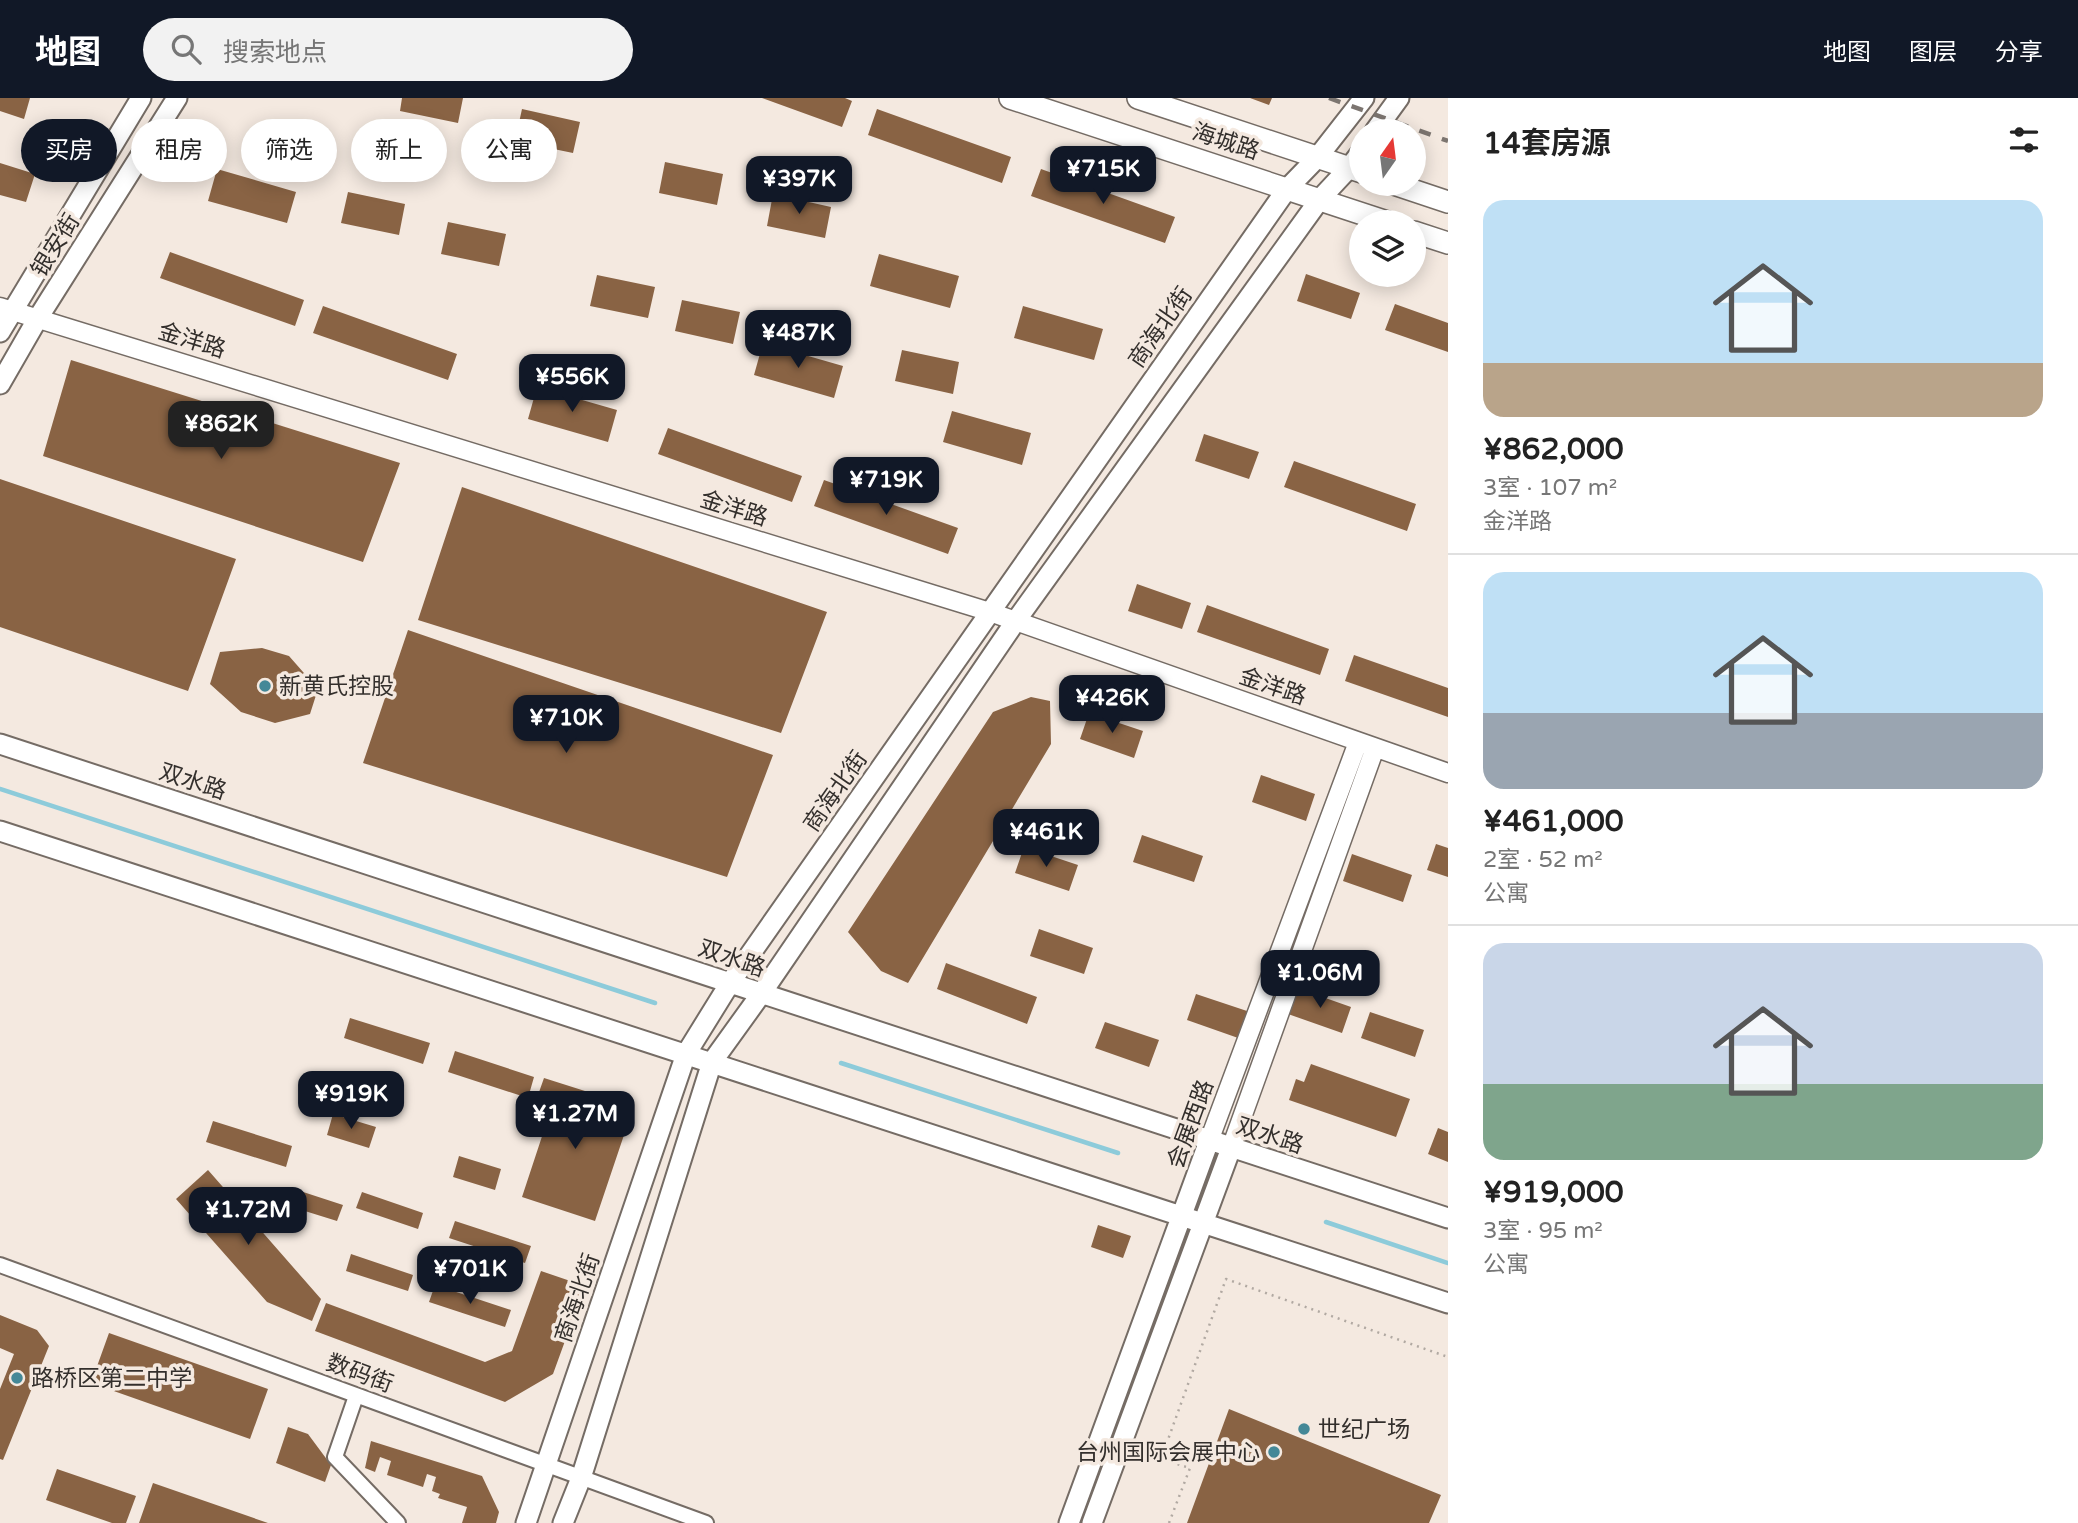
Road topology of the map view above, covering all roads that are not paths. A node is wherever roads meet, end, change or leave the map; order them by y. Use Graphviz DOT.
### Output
graph roads {
  1 [pos="141,98"];
  2 [pos="177,98"];
  3 [pos="1010,98"];
  4 [pos="1138,98"];
  5 [pos="1364,98"];
  6 [pos="1399,98"];
  7 [pos="1384,119"];
  8 [pos="1317,158"];
  9 [pos="1349,163"];
  10 [pos="1349,172"];
  11 [pos="1287,189"];
  12 [pos="1426,195"];
  13 [pos="1320,200"];
  14 [pos="1448,202"];
  15 [pos="1350,210"];
  16 [pos="1426,236"];
  17 [pos="1448,243"];
  18 [pos="6,309"];
  19 [pos="38,318"];
  20 [pos="0,332"];
  21 [pos="0,384"];
  22 [pos="990,612"];
  23 [pos="1015,622"];
  24 [pos="1358,741"];
  25 [pos="0,744"];
  26 [pos="1375,748"];
  27 [pos="1448,773"];
  28 [pos="0,831"];
  29 [pos="730,983"];
  30 [pos="761,994"];
  31 [pos="686,1054"];
  32 [pos="712,1062"];
  33 [pos="1209,1141"];
  34 [pos="1231,1148"];
  35 [pos="1182,1215"];
  36 [pos="1448,1218"];
  37 [pos="1204,1222"];
  38 [pos="0,1265"];
  39 [pos="1448,1303"];
  40 [pos="356,1396"];
  41 [pos="546,1465"];
  42 [pos="581,1478"];
  43 [pos="398,1523"];
  44 [pos="526,1523"];
  45 [pos="563,1523"];
  46 [pos="706,1523"];
  47 [pos="1069,1523"];
  48 [pos="1092,1523"];
  1 -- 18 [label="main road, 银安街"];
  2 -- 19 [label="main road, 银安街"];
  3 -- 11 [label="main road, 海城路"];
  4 -- 8 [label="main road, 海城路"];
  5 -- 8 [label="main road, 商海北街"];
  6 -- 7 [label="main road"];
  8 -- 9 [label="main road, 海城路"];
  8 -- 11 [label="main road, 商海北街"];
  10 -- 13 [label="main road"];
  11 -- 13 [label="main road, 海城路"];
  11 -- 22 [label="main road, 商海北街"];
  12 -- 14 [label="main road"];
  13 -- 15 [label="main road, 海城路"];
  13 -- 23 [label="main road"];
  16 -- 17 [label="main road"];
  18 -- 19 [label="street, 金洋路"];
  18 -- 20 [label="main road, 银安街"];
  19 -- 21 [label="main road, 银安街"];
  19 -- 22 [label="street, 金洋路"];
  22 -- 23 [label="street, 金洋路"];
  22 -- 29 [label="main road, 商海北街"];
  23 -- 24 [label="street, 金洋路"];
  23 -- 30 [label="main road"];
  24 -- 26 [label="street, 金洋路"];
  24 -- 33 [label="street, 会展西路"];
  25 -- 29 [label="main road, 双水路"];
  26 -- 27 [label="street, 金洋路"];
  26 -- 34 [label="street, 会展西路"];
  28 -- 31 [label="main road"];
  29 -- 30 [label="main road, 双水路"];
  29 -- 31 [label="main road, 商海北街"];
  30 -- 32 [label="main road"];
  30 -- 33 [label="main road, 双水路"];
  31 -- 32 [label="main road"];
  31 -- 41 [label="main road, 商海北街"];
  32 -- 35 [label="main road"];
  32 -- 42 [label="main road"];
  33 -- 34 [label="main road, 双水路"];
  33 -- 35 [label="main road, 会展西路"];
  34 -- 36 [label="main road, 双水路"];
  34 -- 37 [label="main road, 会展西路"];
  35 -- 37 [label="main road"];
  35 -- 47 [label="main road, 会展西路"];
  37 -- 39 [label="main road"];
  37 -- 48 [label="main road, 会展西路"];
  38 -- 40 [label="street, 数码街"];
  40 -- 41 [label="street, 数码街"];
  40 -- 43 [label="street"];
  41 -- 42 [label="street, 数码街"];
  41 -- 44 [label="main road, 商海北街"];
  42 -- 45 [label="main road"];
  42 -- 46 [label="street, 数码街"];
}
